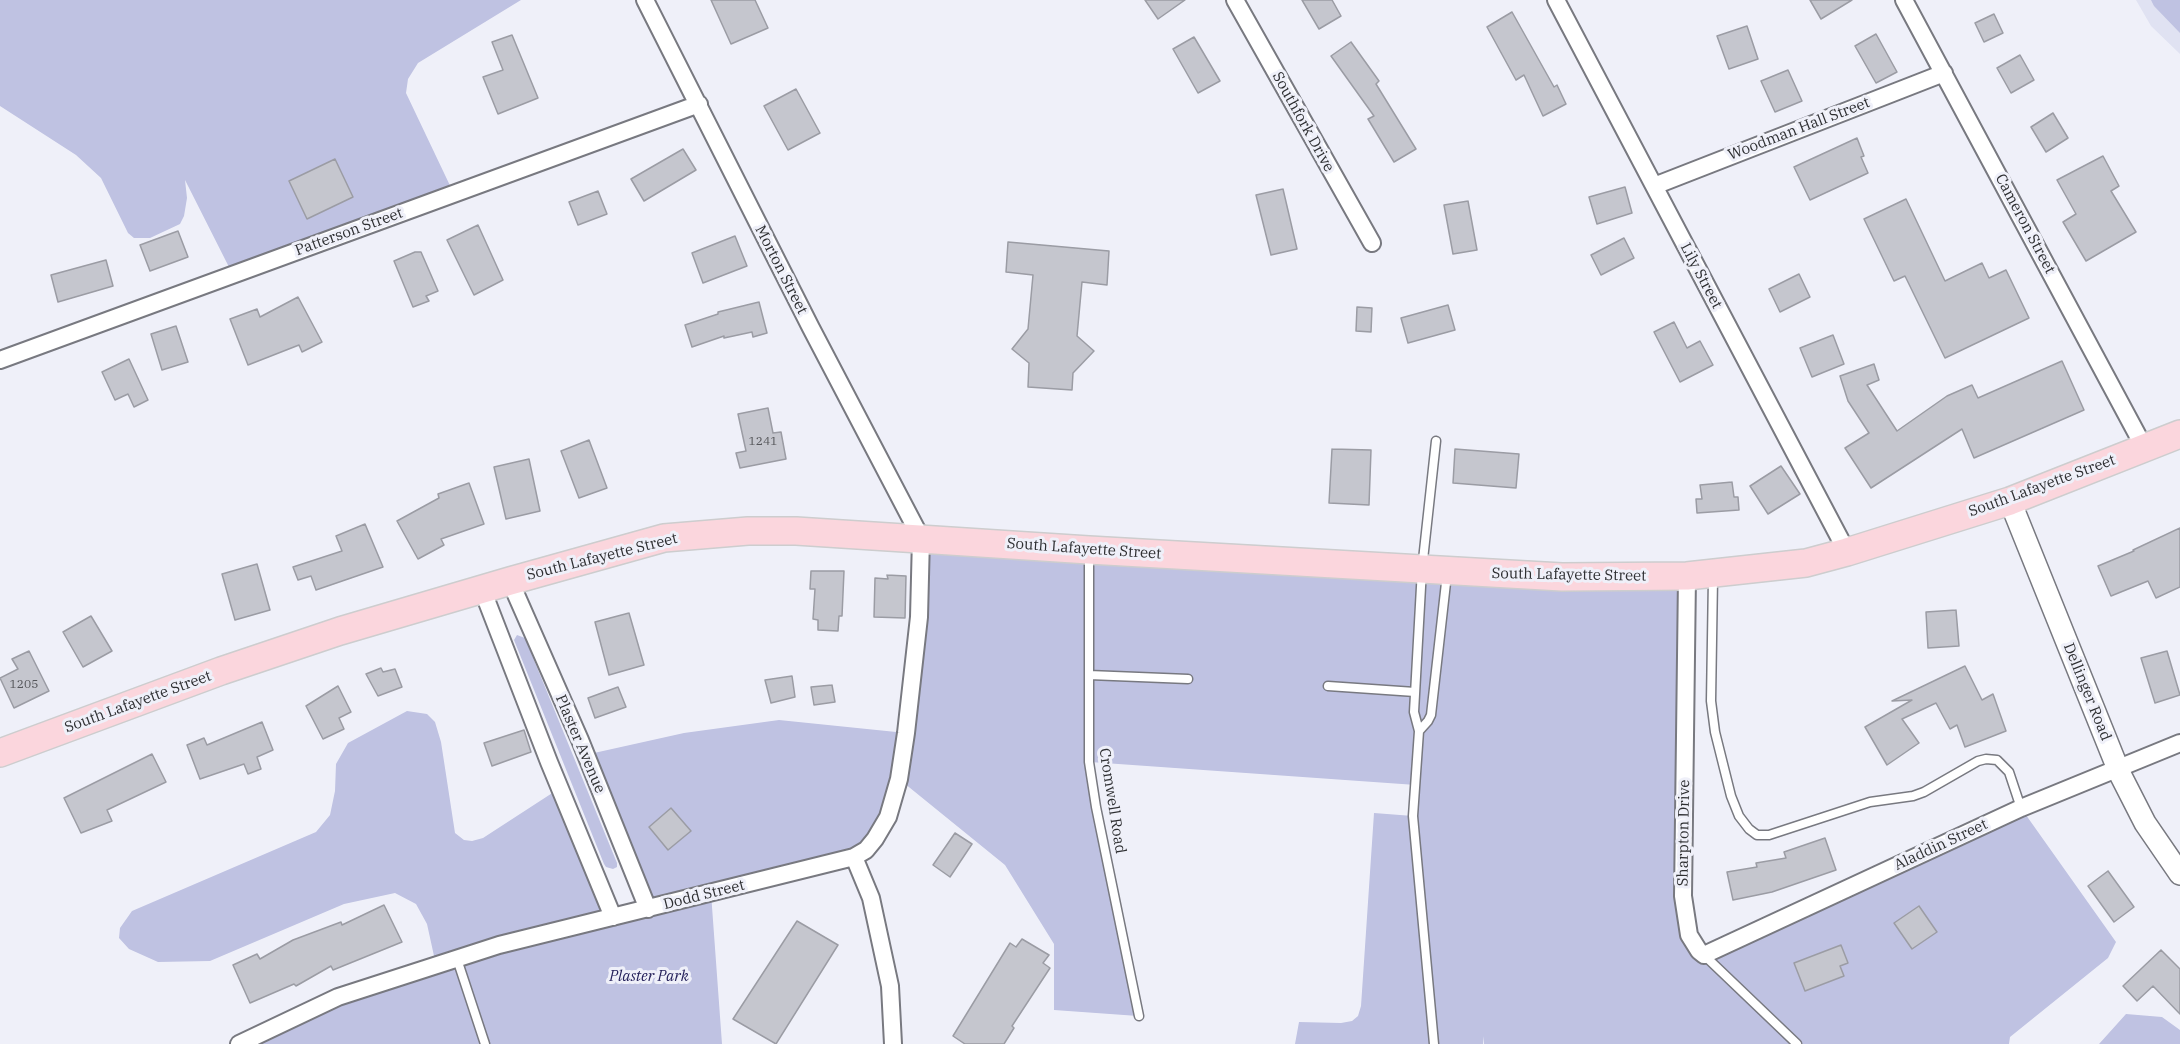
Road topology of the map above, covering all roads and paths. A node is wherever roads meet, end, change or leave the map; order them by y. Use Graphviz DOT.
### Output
graph roads {
  1 [pos="645,0"];
  2 [pos="1235,0"];
  3 [pos="1556,0"];
  4 [pos="1904,0"];
  5 [pos="1944,73"];
  6 [pos="699,104"];
  7 [pos="1654,186"];
  8 [pos="1372,243"];
  9 [pos="0,360"];
  10 [pos="2180,434"];
  11 [pos="1436,441"];
  12 [pos="2145,449"];
  13 [pos="2010,501"];
  14 [pos="921,538"];
  15 [pos="1089,550"];
  16 [pos="1847,552"];
  17 [pos="1435,570"];
  18 [pos="1700,575"];
  19 [pos="510,581"];
  20 [pos="482,589"];
  21 [pos="1089,675"];
  22 [pos="1188,679"];
  23 [pos="1328,686"];
  24 [pos="1415,692"];
  25 [pos="1419,731"];
  26 [pos="2180,742"];
  27 [pos="0,753"];
  28 [pos="2118,768"];
  29 [pos="2021,808"];
  30 [pos="854,857"];
  31 [pos="2180,874"];
  32 [pos="648,909"];
  33 [pos="613,917"];
  34 [pos="1704,955"];
  35 [pos="457,958"];
  36 [pos="1138,1016"];
  37 [pos="239,1044"];
  38 [pos="485,1044"];
  39 [pos="893,1044"];
  40 [pos="1434,1044"];
  41 [pos="1797,1044"];
  1 -- 6 [label="street, Morton Street"];
  2 -- 8 [label="street, Southfork Drive"];
  3 -- 7 [label="street, Lily Street"];
  4 -- 5 [label="street, Cameron Street"];
  5 -- 7 [label="street, Woodman Hall Street"];
  5 -- 12 [label="street, Cameron Street"];
  6 -- 9 [label="street, Patterson Street"];
  6 -- 14 [label="street, Morton Street"];
  7 -- 16 [label="street, Lily Street"];
  10 -- 12 [label="main road, South Lafayette Street"];
  11 -- 17 [label="lane"];
  12 -- 13 [label="main road, South Lafayette Street"];
  13 -- 16 [label="main road, South Lafayette Street"];
  13 -- 28 [label="street, Dellinger Road"];
  14 -- 15 [label="main road, South Lafayette Street"];
  14 -- 19 [label="main road, South Lafayette Street"];
  14 -- 30 [label="street, Dodd Street"];
  15 -- 17 [label="main road, South Lafayette Street"];
  15 -- 21 [label="lane, Cromwell Road"];
  16 -- 18 [label="main road, South Lafayette Street"];
  17 -- 18 [label="main road, South Lafayette Street"];
  17 -- 24 [label="lane"];
  17 -- 25 [label="lane"];
  18 -- 29 [label="lane"];
  18 -- 34 [label="street, Sharpton Drive"];
  19 -- 20 [label="main road, South Lafayette Street"];
  19 -- 32 [label="street, Plaster Avenue"];
  20 -- 27 [label="main road, South Lafayette Street"];
  20 -- 33 [label="street"];
  21 -- 22 [label="lane"];
  21 -- 36 [label="lane, Cromwell Road"];
  23 -- 24 [label="lane"];
  24 -- 25 [label="lane"];
  25 -- 40 [label="lane"];
  26 -- 28 [label="street, Aladdin Street"];
  28 -- 29 [label="street, Aladdin Street"];
  28 -- 31 [label="street, Dellinger Road"];
  29 -- 34 [label="street, Aladdin Street"];
  30 -- 32 [label="street, Dodd Street"];
  30 -- 39 [label="street"];
  32 -- 33 [label="street, Dodd Street"];
  33 -- 35 [label="street, Dodd Street"];
  34 -- 41 [label="lane, Sharpton Drive"];
  35 -- 37 [label="street, Dodd Street"];
  35 -- 38 [label="lane"];
}
